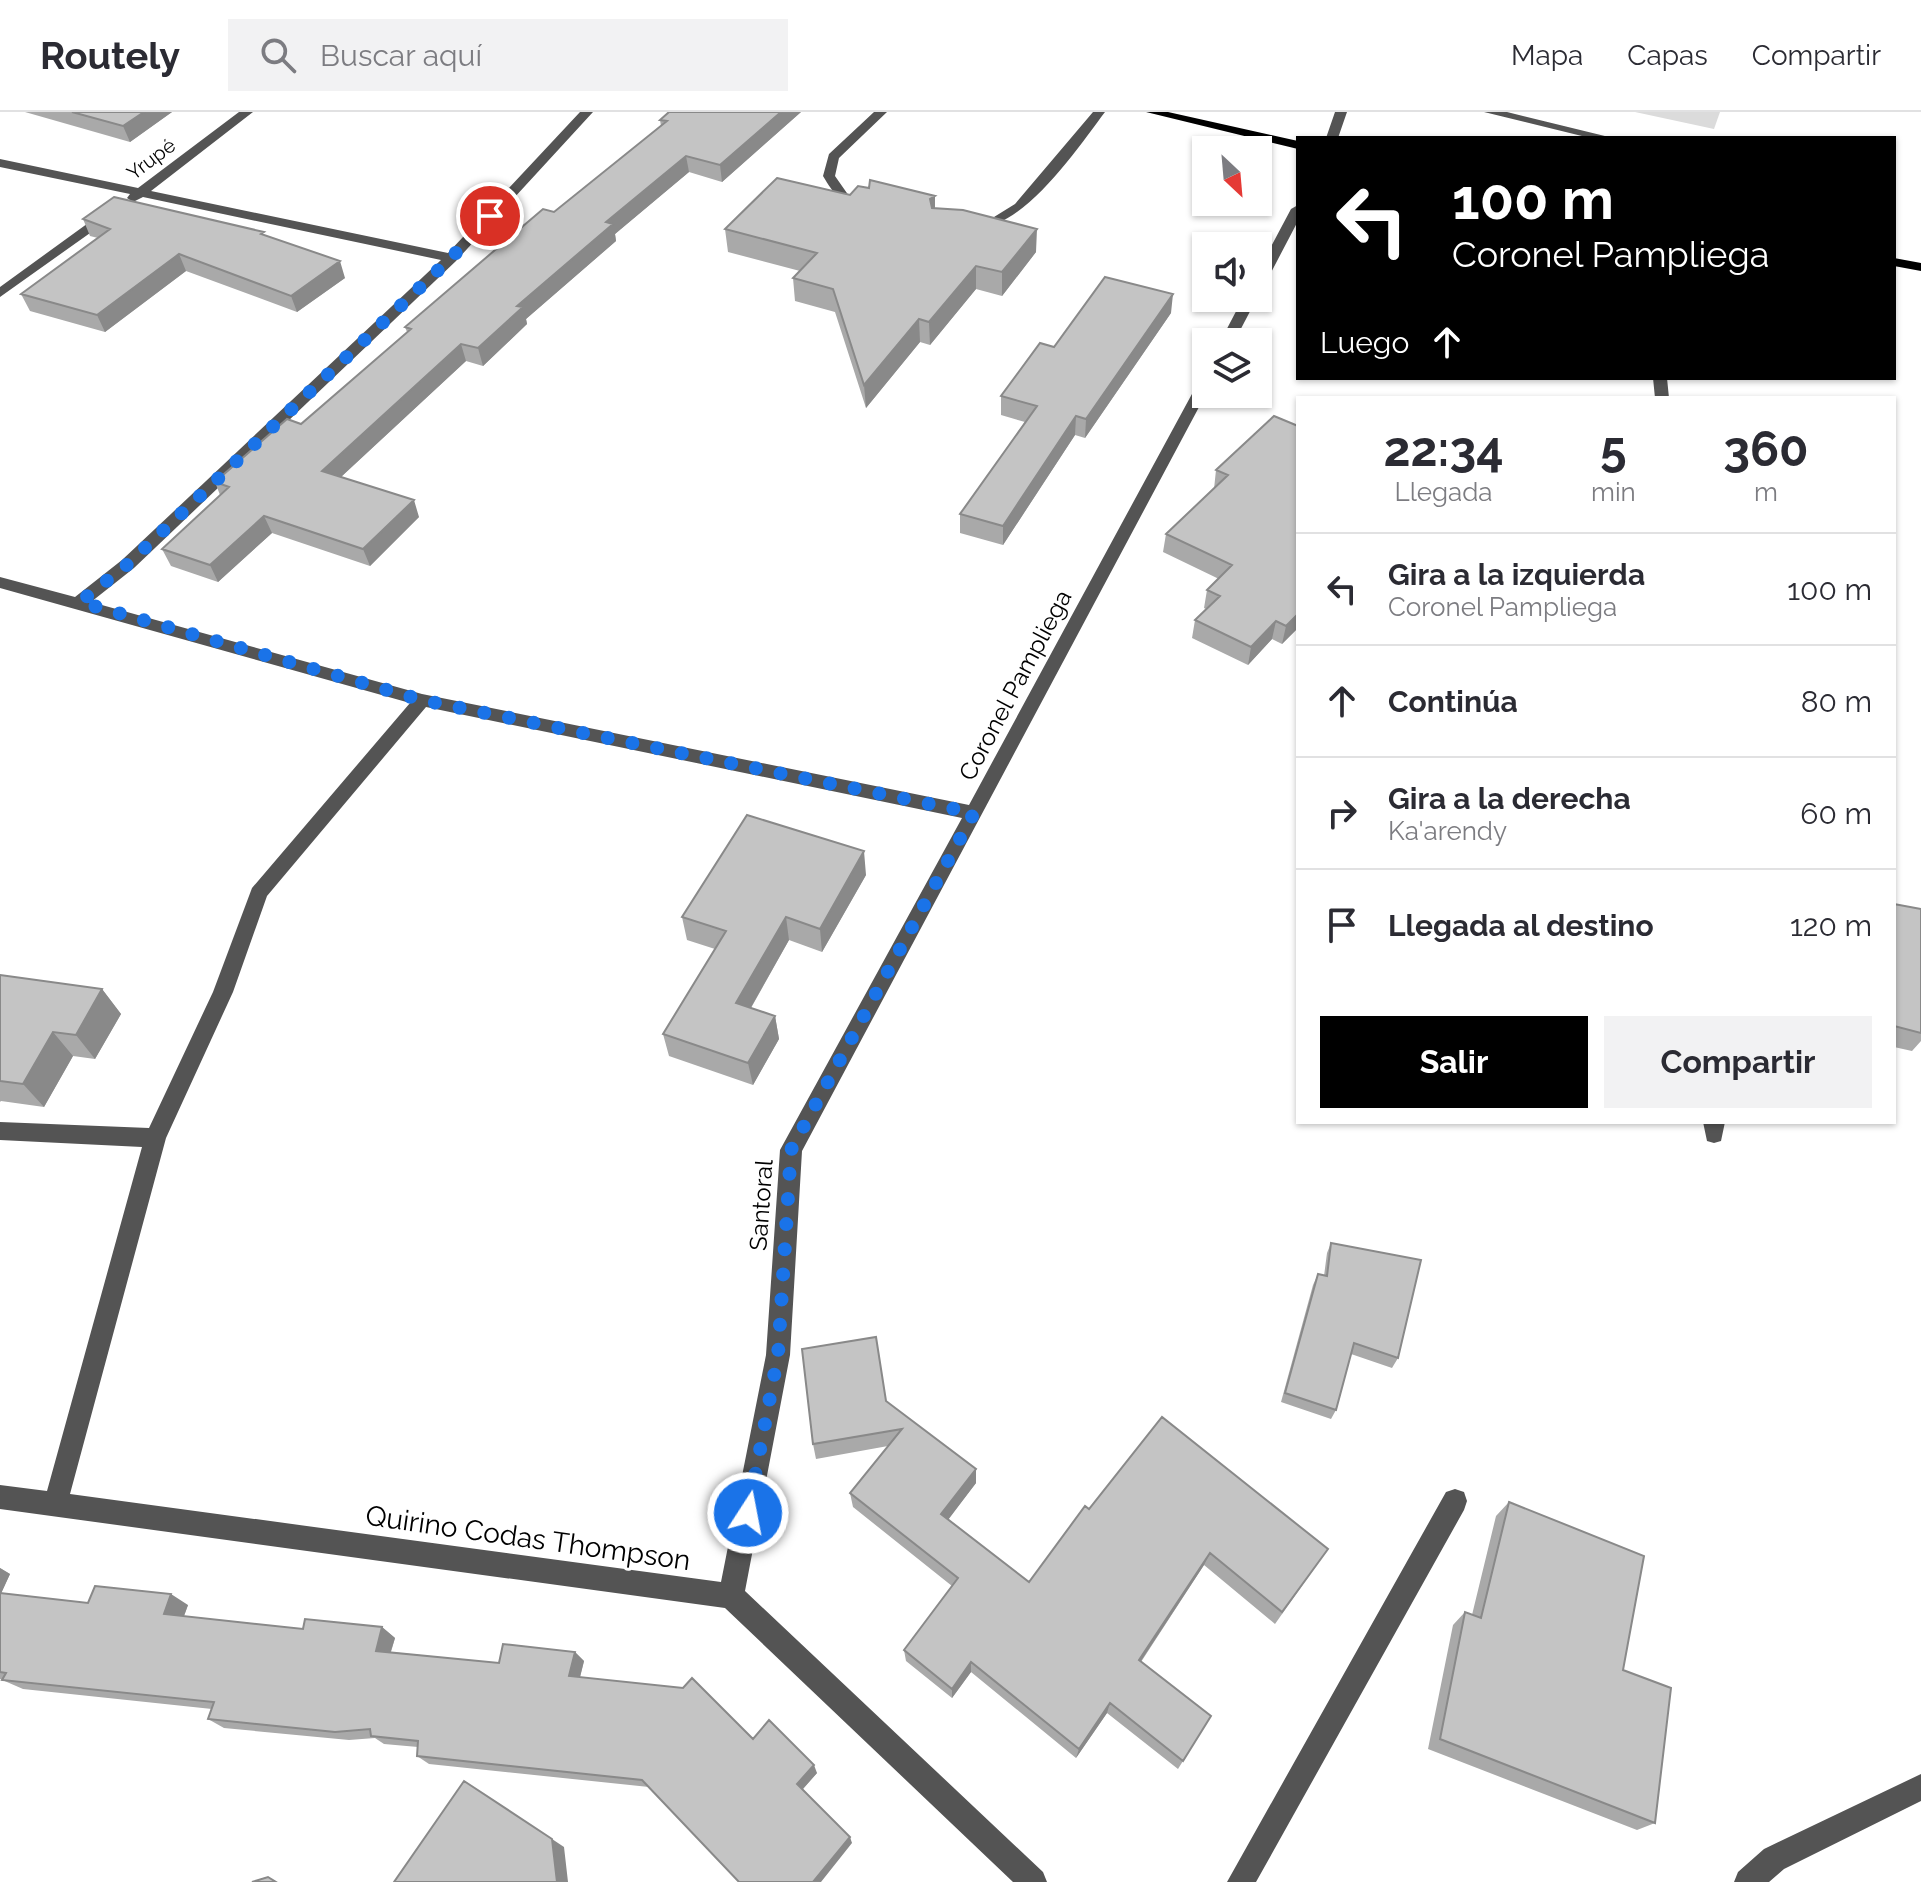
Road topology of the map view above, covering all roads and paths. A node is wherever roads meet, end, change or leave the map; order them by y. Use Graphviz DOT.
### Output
graph roads {
  1 [pos="247,112"];
  2 [pos="587,112"];
  3 [pos="881,112"];
  4 [pos="1099,112"];
  5 [pos="1152,112"];
  6 [pos="1341,112"];
  7 [pos="1490,112"];
  8 [pos="1333,136"];
  9 [pos="1598,136"];
  10 [pos="1296,145"];
  11 [pos="0,163"];
  12 [pos="141,192"];
  13 [pos="863,205"];
  14 [pos="1296,213"];
  15 [pos="966,227"];
  16 [pos="451,258"];
  17 [pos="1272,258"];
  18 [pos="1896,262"];
  19 [pos="1921,267"];
  20 [pos="0,293"];
  21 [pos="1192,407"];
  22 [pos="0,582"];
  23 [pos="80,602"];
  24 [pos="422,700"];
  25 [pos="974,813"];
  26 [pos="0,1131"];
  27 [pos="155,1138"];
  28 [pos="0,1497"];
  29 [pos="1455,1501"];
  30 [pos="55,1505"];
  31 [pos="731,1596"];
  32 [pos="1921,1787"];
  33 [pos="1032,1882"];
  34 [pos="1241,1882"];
  35 [pos="1748,1882"];
  1 -- 12 [label="street, Yrupé"];
  2 -- 16 [label="street"];
  3 -- 13 [label="street"];
  4 -- 15 [label="street"];
  5 -- 10 [label="main road"];
  6 -- 8 [label="street"];
  7 -- 9 [label="street"];
  11 -- 12 [label="street"];
  12 -- 16 [label="street"];
  12 -- 20 [label="street, Yrupé"];
  14 -- 17 [label="street"];
  16 -- 23 [label="street"];
  18 -- 19 [label="main road"];
  21 -- 25 [label="street, Coronel Pampliega"];
  22 -- 23 [label="street, Coronel Pampliega"];
  23 -- 24 [label="street, Coronel Pampliega"];
  24 -- 25 [label="street, Coronel Pampliega"];
  24 -- 27 [label="street"];
  25 -- 31 [label="street, Santoral"];
  26 -- 27 [label="street"];
  27 -- 30 [label="street"];
  28 -- 30 [label="street, Quirino Codas Thompson"];
  29 -- 34 [label="street"];
  30 -- 31 [label="street, Quirino Codas Thompson"];
  31 -- 33 [label="street"];
  32 -- 35 [label="street"];
}
